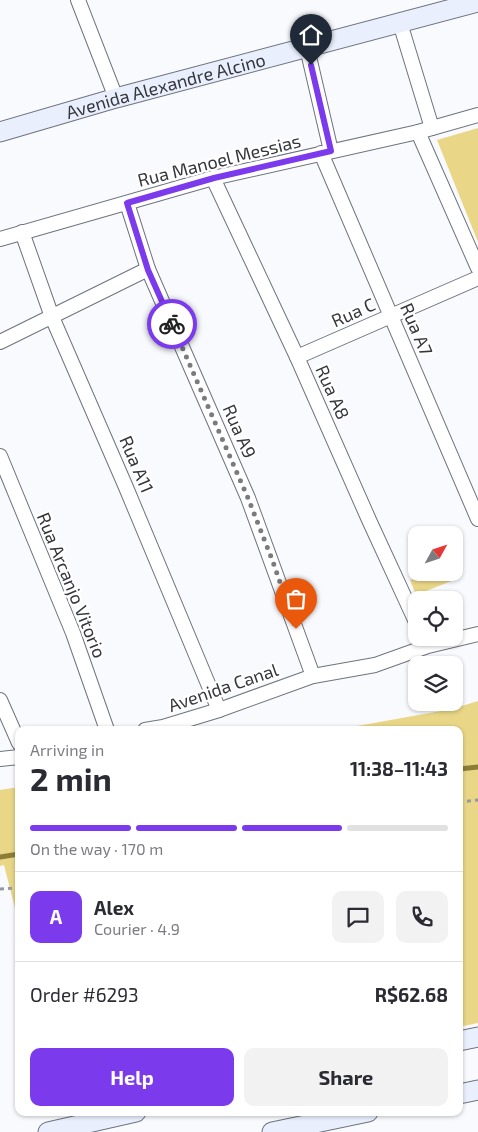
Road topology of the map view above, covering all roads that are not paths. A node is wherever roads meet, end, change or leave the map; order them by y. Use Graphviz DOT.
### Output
graph roads {
  1 [pos="78,0"];
  2 [pos="478,2"];
  3 [pos="441,6"];
  4 [pos="400,24"];
  5 [pos="307,48"];
  6 [pos="116,98"];
  7 [pos="478,116"];
  8 [pos="432,128"];
  9 [pos="0,132"];
  10 [pos="418,132"];
  11 [pos="326,152"];
  12 [pos="214,178"];
  13 [pos="127,203"];
  14 [pos="22,232"];
  15 [pos="0,239"];
  16 [pos="478,268"];
  17 [pos="148,270"];
  18 [pos="478,278"];
  19 [pos="391,316"];
  20 [pos="52,317"];
  21 [pos="0,342"];
  22 [pos="298,357"];
  23 [pos="0,456"];
  24 [pos="478,519"];
  25 [pos="408,605"];
  26 [pos="478,634"];
  27 [pos="463,636"];
  28 [pos="417,646"];
  29 [pos="313,676"];
  30 [pos="0,700"];
  31 [pos="220,710"];
  32 [pos="106,726"];
  33 [pos="166,726"];
  34 [pos="15,734"];
  35 [pos="15,757"];
  36 [pos="0,759"];
  37 [pos="478,1037"];
  38 [pos="463,1040"];
  39 [pos="478,1090"];
  40 [pos="463,1093"];
  41 [pos="118,1116"];
  42 [pos="349,1116"];
  43 [pos="48,1132"];
  44 [pos="272,1132"];
  1 -- 6 [label="street"];
  2 -- 3 [label="street, Avenida Alexandre Alcino"];
  3 -- 4 [label="street, Avenida Alexandre Alcino"];
  4 -- 5 [label="street, Avenida Alexandre Alcino"];
  4 -- 8 [label="street"];
  5 -- 6 [label="street, Avenida Alexandre Alcino"];
  5 -- 11 [label="street, Rua A7"];
  6 -- 9 [label="street, Avenida Alexandre Alcino"];
  7 -- 8 [label="street, Rua Manoel Messias"];
  8 -- 10 [label="street, Rua Manoel Messias"];
  10 -- 11 [label="street, Rua Manoel Messias"];
  10 -- 16 [label="street"];
  11 -- 12 [label="street, Rua Manoel Messias"];
  11 -- 19 [label="street, Rua A7"];
  12 -- 13 [label="street, Rua Manoel Messias"];
  12 -- 22 [label="street, Rua A8"];
  13 -- 14 [label="street, Rua Manoel Messias"];
  13 -- 17 [label="street, Rua A9"];
  14 -- 15 [label="street, Rua Manoel Messias"];
  14 -- 20 [label="street, Rua A11"];
  17 -- 20 [label="street"];
  17 -- 29 [label="street, Rua A9"];
  18 -- 19 [label="street, Rua C"];
  19 -- 22 [label="street, Rua C"];
  19 -- 24 [label="street, Rua A7"];
  20 -- 21 [label="street"];
  20 -- 31 [label="street, Rua A11"];
  22 -- 25 [label="street, Rua A8"];
  23 -- 32 [label="street, Rua Arcanjo Vitorio"];
  26 -- 27 [label="street, Avenida Canal"];
  28 -- 29 [label="street, Avenida Canal"];
  29 -- 31 [label="street, Avenida Canal"];
  30 -- 34 [label="street"];
  31 -- 33 [label="street, Avenida Canal"];
  35 -- 36 [label="street"];
  37 -- 38 [label="street"];
  39 -- 40 [label="street"];
  41 -- 43 [label="street"];
  42 -- 44 [label="street"];
}
